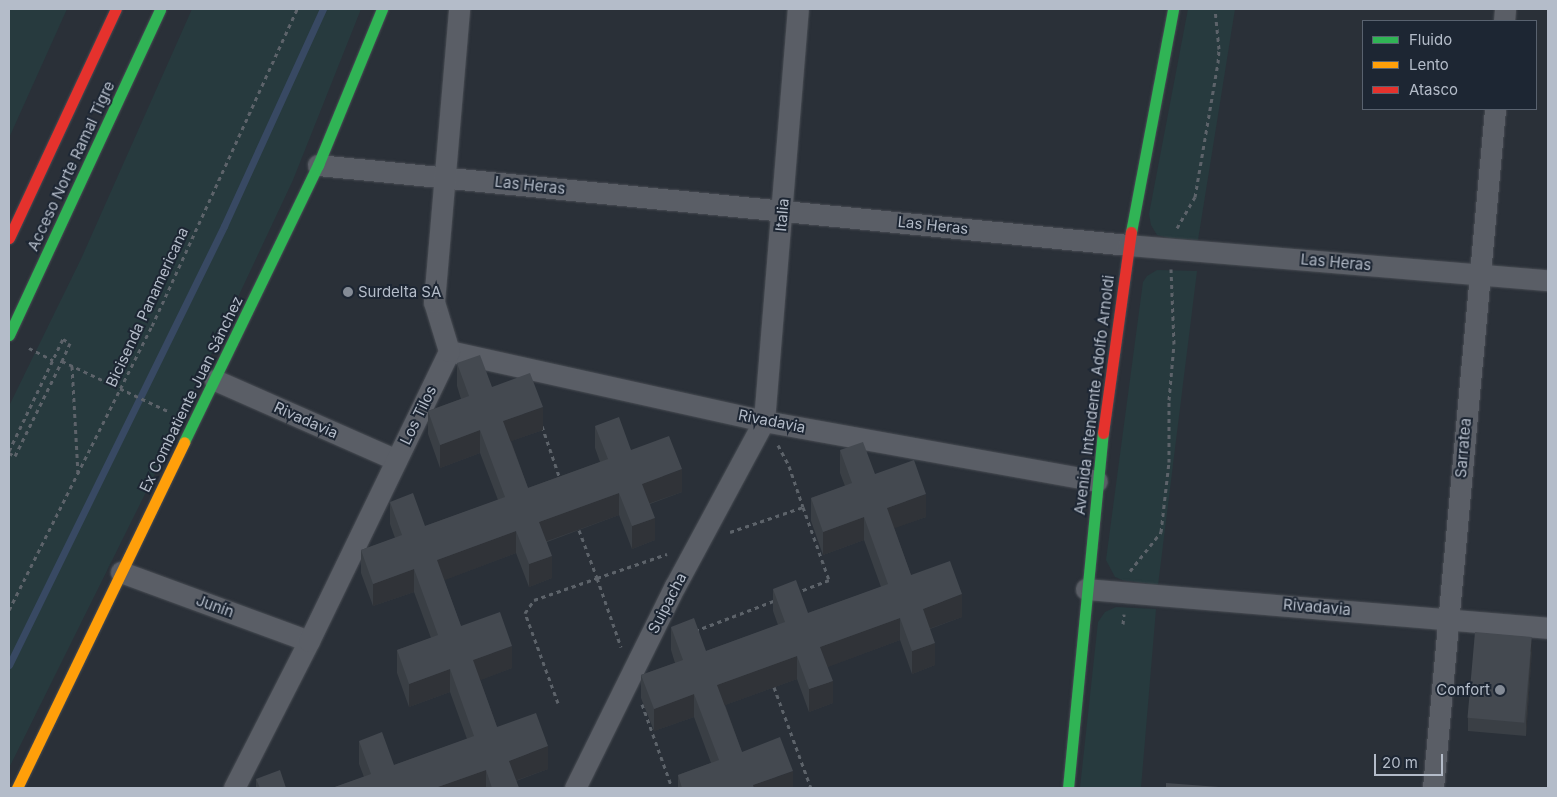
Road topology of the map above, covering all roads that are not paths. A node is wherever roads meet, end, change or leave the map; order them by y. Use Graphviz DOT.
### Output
graph roads {
  1 [pos="116,9"];
  2 [pos="160,9"];
  3 [pos="382,9"];
  4 [pos="460,9"];
  5 [pos="798,9"];
  6 [pos="1173,9"];
  7 [pos="1495,110"];
  8 [pos="318,166"];
  9 [pos="443,177"];
  10 [pos="782,210"];
  11 [pos="9,238"];
  12 [pos="1128,245"];
  13 [pos="1478,274"];
  14 [pos="1548,280"];
  15 [pos="9,335"];
  16 [pos="449,351"];
  17 [pos="215,380"];
  18 [pos="764,420"];
  19 [pos="396,460"];
  20 [pos="1097,480"];
  21 [pos="121,572"];
  22 [pos="1086,589"];
  23 [pos="1448,618"];
  24 [pos="1548,628"];
  25 [pos="308,641"];
  26 [pos="16,788"];
  27 [pos="234,788"];
  28 [pos="575,788"];
  29 [pos="1068,788"];
  30 [pos="1433,788"];
  1 -- 11 [label="main road, Acceso Norte Ramal Tigre"];
  2 -- 15 [label="main road, Acceso Norte Ramal Tigre"];
  3 -- 8 [label="main road, Ex Combatiente Juan Sánchez"];
  4 -- 9 [label="street"];
  5 -- 10 [label="street, Italia"];
  6 -- 12 [label="main road, Avenida Intendente Adolfo Arnoldi"];
  7 -- 13 [label="street, Sarratea"];
  8 -- 9 [label="street, Las Heras"];
  8 -- 17 [label="main road, Ex Combatiente Juan Sánchez"];
  9 -- 10 [label="street, Las Heras"];
  9 -- 16 [label="street"];
  10 -- 12 [label="street, Las Heras"];
  10 -- 18 [label="street, Italia"];
  12 -- 13 [label="street, Las Heras"];
  12 -- 20 [label="main road, Avenida Intendente Adolfo Arnoldi"];
  13 -- 14 [label="street, Las Heras"];
  13 -- 23 [label="street, Sarratea"];
  16 -- 18 [label="street, Rivadavia"];
  16 -- 19 [label="street, Los Tilos"];
  17 -- 19 [label="street, Rivadavia"];
  17 -- 21 [label="main road, Ex Combatiente Juan Sánchez"];
  18 -- 20 [label="street, Rivadavia"];
  18 -- 28 [label="street, Suipacha"];
  19 -- 25 [label="street, Los Tilos"];
  20 -- 22 [label="main road, Avenida Intendente Adolfo Arnoldi"];
  21 -- 25 [label="street, Junín"];
  21 -- 26 [label="main road, Ex Combatiente Juan Sánchez"];
  22 -- 23 [label="street, Rivadavia"];
  22 -- 29 [label="main road, Avenida Intendente Adolfo Arnoldi"];
  23 -- 24 [label="street, Rivadavia"];
  23 -- 30 [label="street, Sarratea"];
  25 -- 27 [label="street, Los Tilos"];
}
